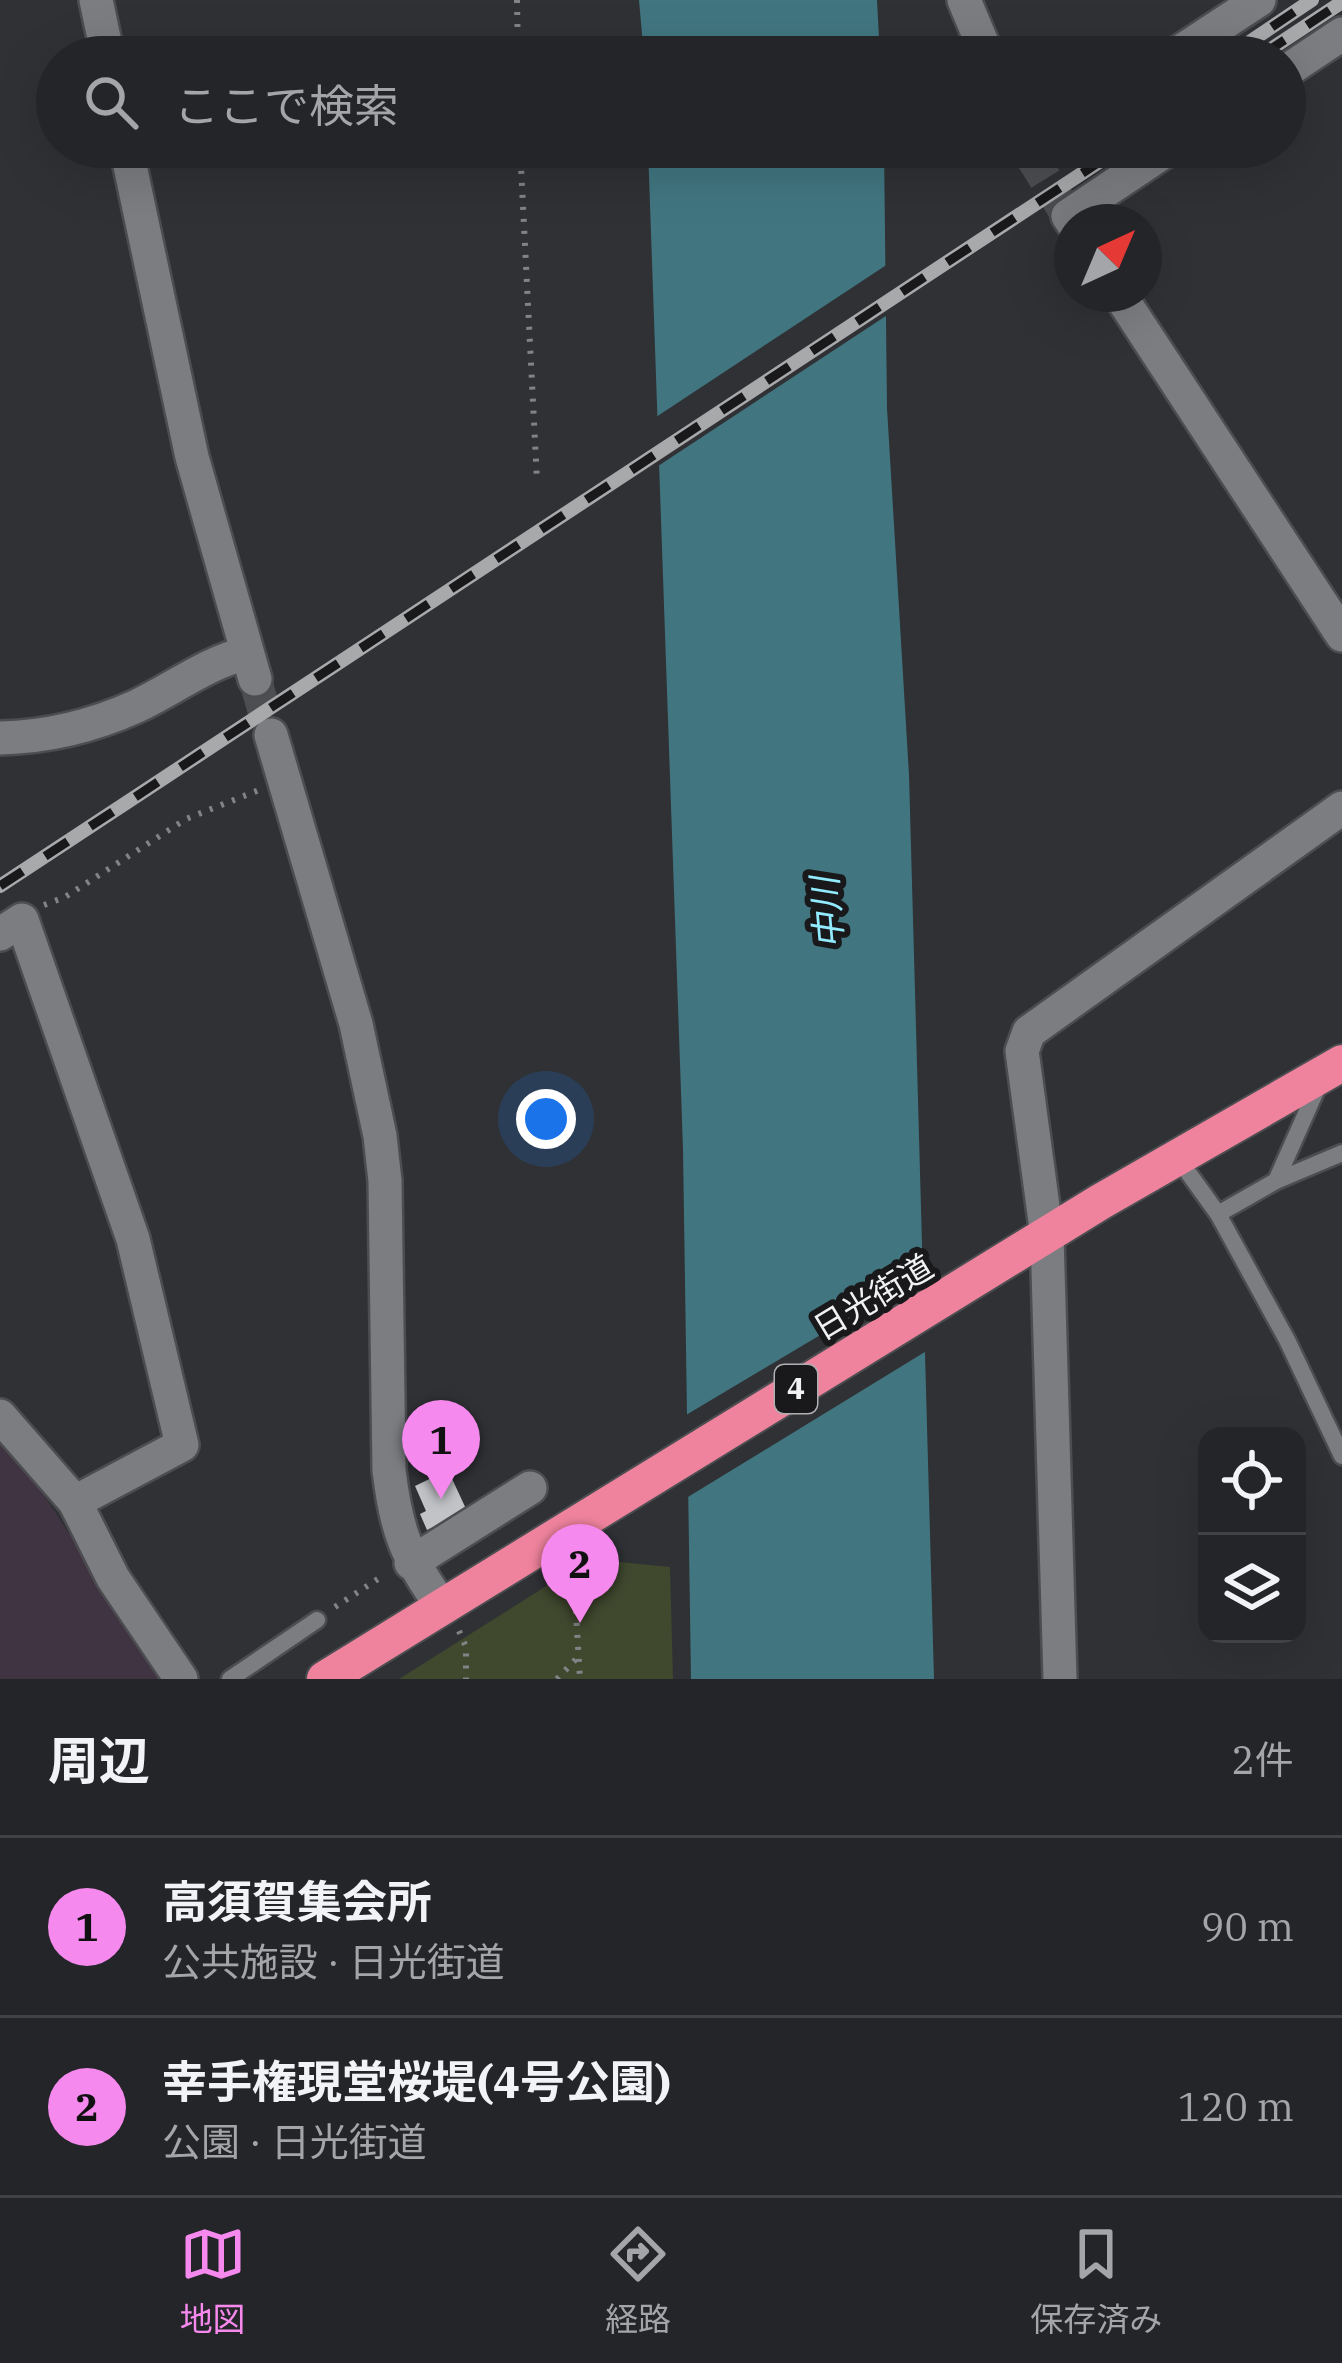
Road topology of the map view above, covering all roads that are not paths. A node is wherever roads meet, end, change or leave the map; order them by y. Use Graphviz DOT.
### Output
graph roads {
  1 [pos="96,0"];
  2 [pos="964,0"];
  3 [pos="1259,0"];
  4 [pos="1342,34"];
  5 [pos="104,36"];
  6 [pos="979,36"];
  7 [pos="1204,36"];
  8 [pos="1306,58"];
  9 [pos="130,168"];
  10 [pos="1139,168"];
  11 [pos="1085,204"];
  12 [pos="1131,312"];
  13 [pos="1342,635"];
  14 [pos="271,735"];
  15 [pos="0,738"];
  16 [pos="1342,808"];
  17 [pos="11,927"];
  18 [pos="1333,1067"];
  19 [pos="1342,1153"];
  20 [pos="1177,1157"];
  21 [pos="1276,1181"];
  22 [pos="1217,1214"];
  23 [pos="1047,1235"];
  24 [pos="0,1416"];
  25 [pos="1342,1456"];
  26 [pos="530,1487"];
  27 [pos="75,1502"];
  28 [pos="401,1568"];
  29 [pos="450,1618"];
  30 [pos="317,1620"];
  31 [pos="181,1679"];
  32 [pos="230,1679"];
  33 [pos="325,1679"];
  34 [pos="1060,1679"];
  1 -- 5 [label="street"];
  2 -- 6 [label="street"];
  3 -- 7 [label="street"];
  4 -- 8 [label="street"];
  9 -- 15 [label="street"];
  10 -- 11 [label="street"];
  12 -- 13 [label="street"];
  14 -- 28 [label="street"];
  16 -- 23 [label="street"];
  17 -- 27 [label="street"];
  18 -- 20 [label="highway, 日光街道 / 4"];
  18 -- 21 [label="lane"];
  19 -- 21 [label="lane"];
  20 -- 22 [label="lane"];
  20 -- 23 [label="highway, 日光街道 / 4"];
  21 -- 22 [label="lane"];
  22 -- 25 [label="lane"];
  23 -- 29 [label="highway, 日光街道 / 4"];
  23 -- 34 [label="street"];
  24 -- 27 [label="street"];
  26 -- 28 [label="street"];
  27 -- 31 [label="street"];
  28 -- 29 [label="street"];
  29 -- 33 [label="highway, 日光街道 / 4"];
  30 -- 32 [label="lane"];
}
